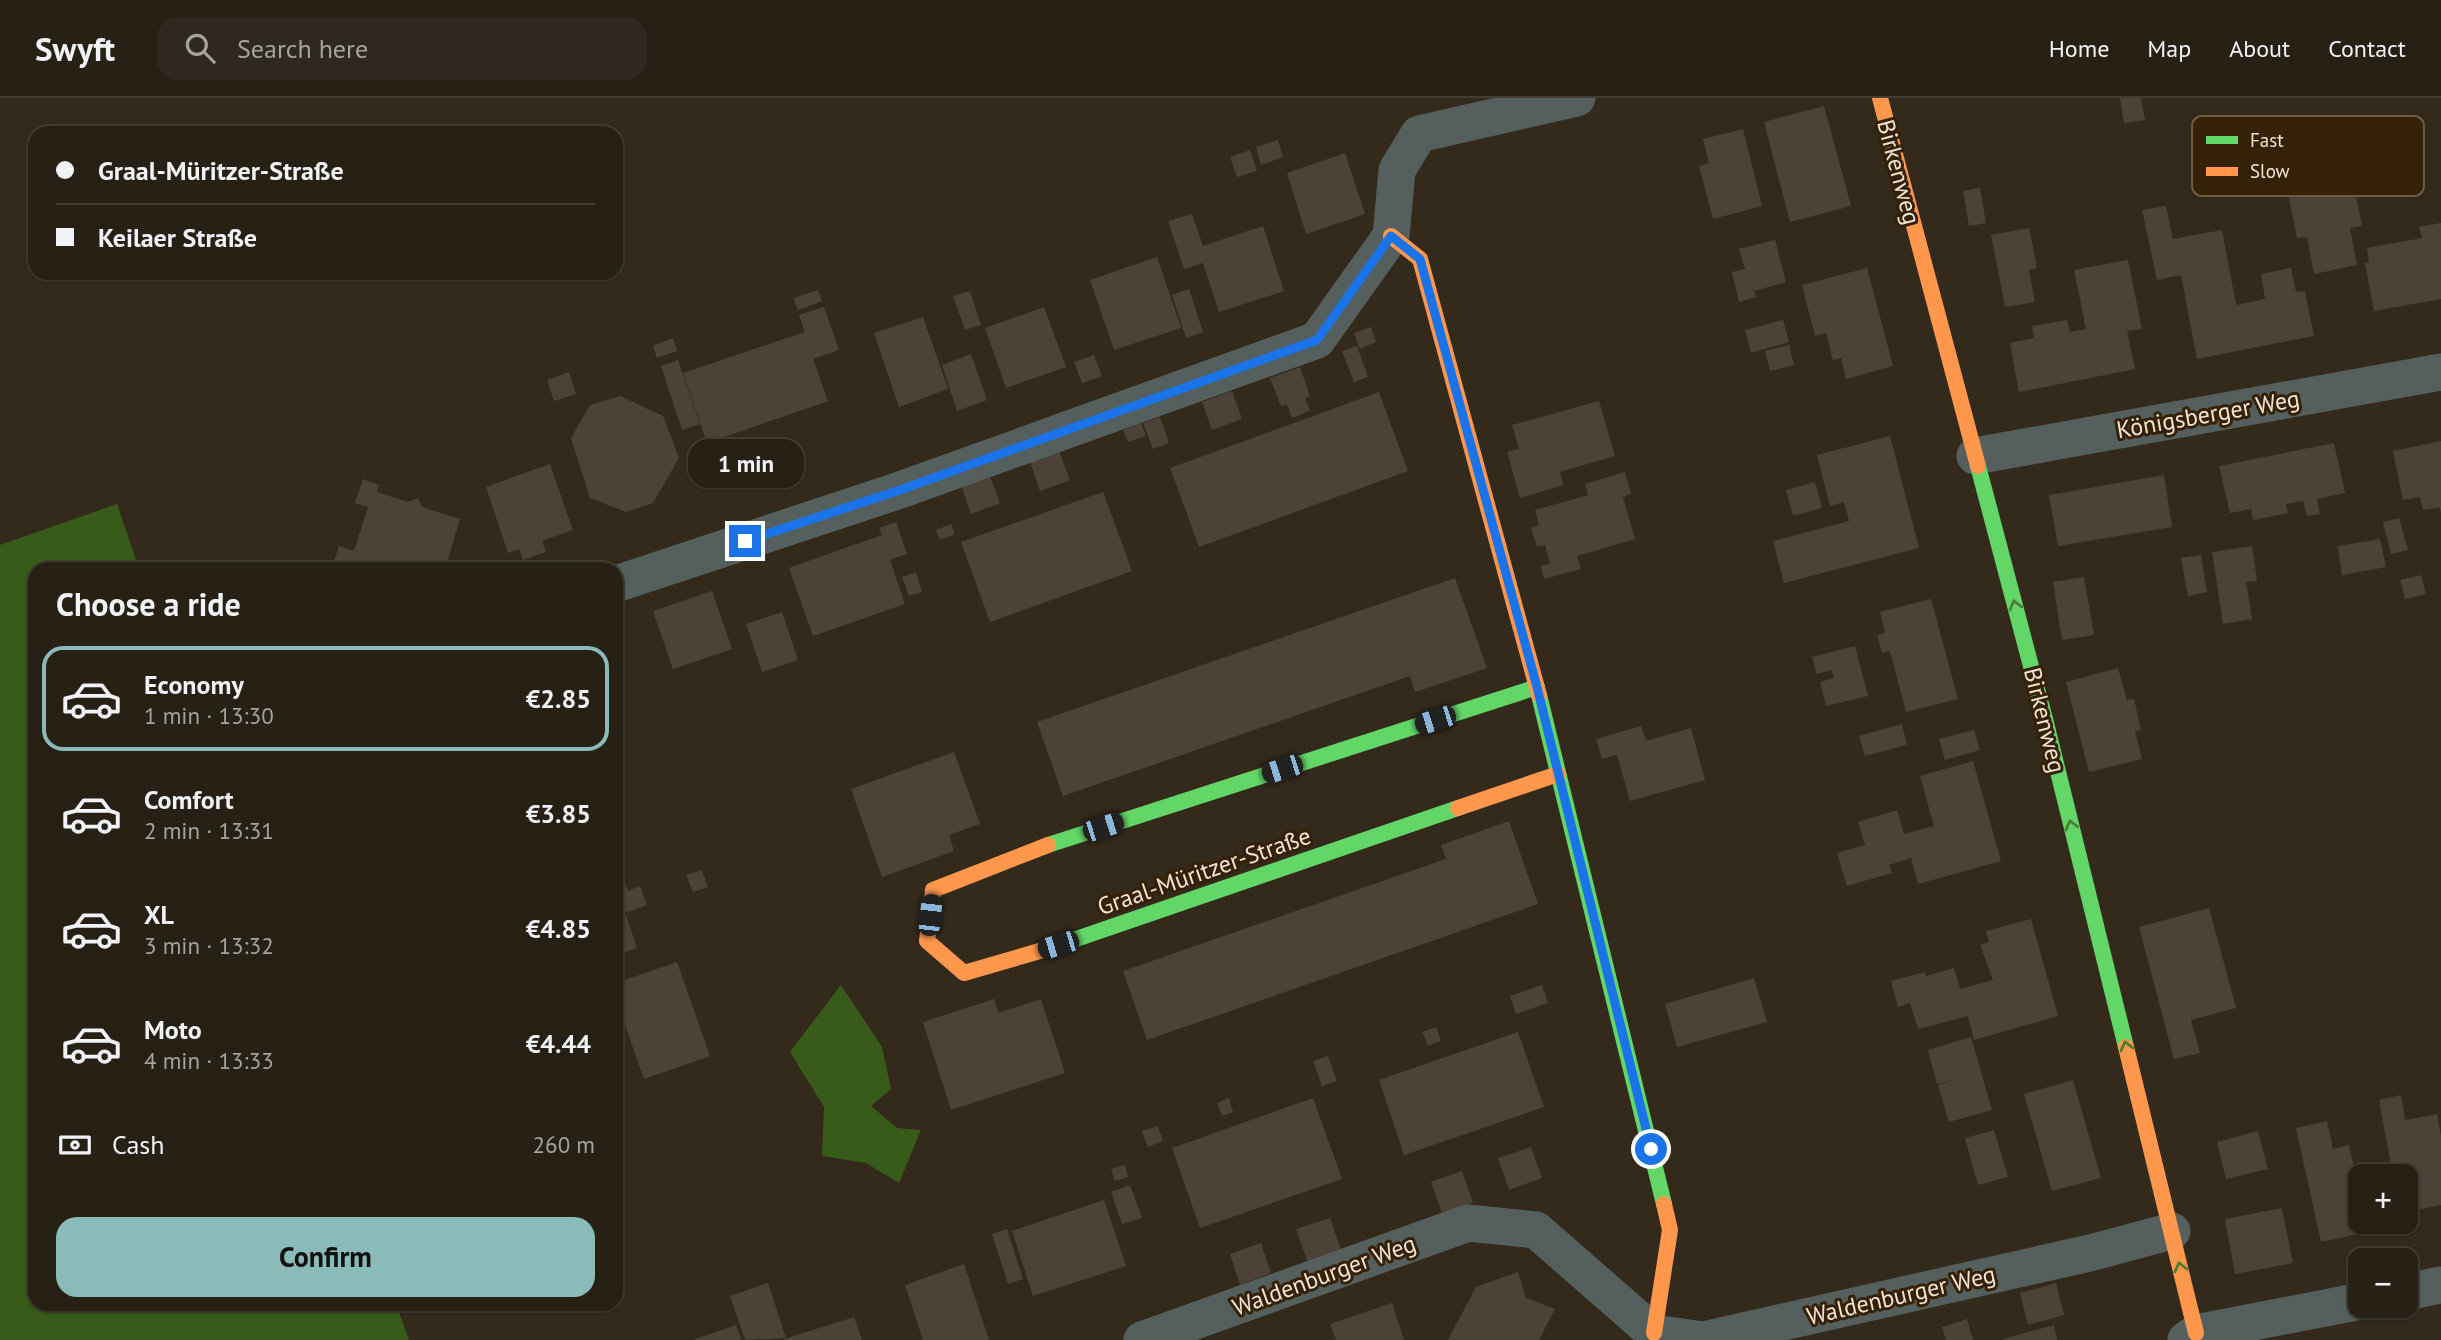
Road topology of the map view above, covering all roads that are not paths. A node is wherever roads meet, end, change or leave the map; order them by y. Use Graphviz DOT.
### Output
graph roads {
  1 [pos="1577,98"];
  2 [pos="1880,98"];
  3 [pos="1391,236"];
  4 [pos="2441,372"];
  5 [pos="1975,456"];
  6 [pos="623,581"];
  7 [pos="1537,687"];
  8 [pos="1558,775"];
  9 [pos="2172,1231"];
  10 [pos="2441,1285"];
  11 [pos="2418,1290"];
  12 [pos="2348,1304"];
  13 [pos="1654,1333"];
  14 [pos="2191,1337"];
  15 [pos="1142,1340"];
  1 -- 3 [label="street"];
  2 -- 5 [label="street, Birkenweg"];
  3 -- 6 [label="street"];
  3 -- 7 [label="street"];
  4 -- 5 [label="street, Königsberger Weg"];
  9 -- 5 [label="street, Birkenweg, one-way"];
  7 -- 8 [label="street"];
  7 -- 8 [label="street, Graal-Müritzer-Straße"];
  8 -- 13 [label="street"];
  9 -- 13 [label="street, Waldenburger Weg"];
  14 -- 9 [label="street, Birkenweg, one-way"];
  10 -- 11 [label="street"];
  12 -- 14 [label="street"];
  13 -- 15 [label="street, Waldenburger Weg"];
}
